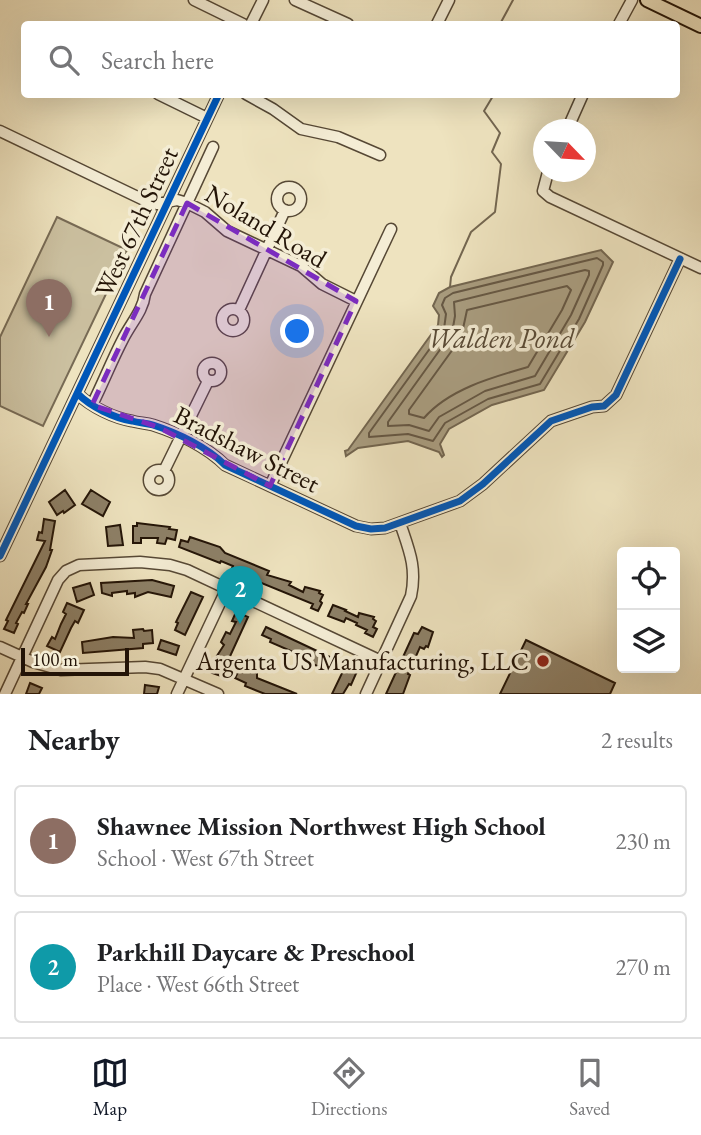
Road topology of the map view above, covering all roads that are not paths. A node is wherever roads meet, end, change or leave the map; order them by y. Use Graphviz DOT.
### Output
graph roads {
  1 [pos="194,0"];
  2 [pos="262,0"];
  3 [pos="295,0"];
  4 [pos="449,0"];
  5 [pos="632,0"];
  6 [pos="647,0"];
  7 [pos="237,21"];
  8 [pos="252,21"];
  9 [pos="341,21"];
  10 [pos="438,21"];
  11 [pos="621,21"];
  12 [pos="701,26"];
  13 [pos="166,98"];
  14 [pos="217,98"];
  15 [pos="253,98"];
  16 [pos="581,98"];
  17 [pos="207,118"];
  18 [pos="572,119"];
  19 [pos="0,131"];
  20 [pos="213,147"];
  21 [pos="380,155"];
  22 [pos="545,182"];
  23 [pos="168,202"];
  24 [pos="187,203"];
  25 [pos="285,210"];
  26 [pos="391,229"];
  27 [pos="266,249"];
  28 [pos="680,259"];
  29 [pos="701,268"];
  30 [pos="356,301"];
  31 [pos="239,310"];
  32 [pos="208,381"];
  33 [pos="78,394"];
  34 [pos="92,405"];
  35 [pos="180,437"];
  36 [pos="164,471"];
  37 [pos="270,486"];
  38 [pos="400,523"];
  39 [pos="0,556"];
  40 [pos="227,588"];
  41 [pos="0,647"];
  42 [pos="22,657"];
  43 [pos="381,661"];
  44 [pos="185,678"];
  45 [pos="5,694"];
  46 [pos="177,694"];
  47 [pos="218,694"];
  48 [pos="366,694"];
  1 -- 7 [label="street"];
  2 -- 8 [label="street"];
  3 -- 9 [label="street"];
  4 -- 10 [label="street"];
  5 -- 11 [label="street"];
  6 -- 12 [label="main road"];
  13 -- 17 [label="street"];
  14 -- 17 [label="street, West 67th Street"];
  15 -- 21 [label="street"];
  16 -- 18 [label="street"];
  17 -- 23 [label="street, West 67th Street"];
  19 -- 23 [label="street, Noland Road"];
  20 -- 24 [label="street, West 67th Street"];
  22 -- 28 [label="street"];
  23 -- 24 [label="street, Noland Road"];
  23 -- 33 [label="street, West 67th Street"];
  24 -- 27 [label="street, Noland Road"];
  24 -- 34 [label="street, West 67th Street"];
  25 -- 27 [label="street"];
  26 -- 30 [label="street"];
  27 -- 30 [label="street, Noland Road"];
  27 -- 31 [label="street"];
  28 -- 29 [label="street"];
  28 -- 38 [label="street, Bradshaw Street"];
  30 -- 37 [label="street"];
  32 -- 35 [label="street"];
  33 -- 34 [label="street, Bradshaw Street"];
  33 -- 39 [label="street, West 67th Street"];
  34 -- 35 [label="street, Bradshaw Street"];
  35 -- 36 [label="street"];
  35 -- 37 [label="street, Bradshaw Street"];
  37 -- 38 [label="street, Bradshaw Street"];
  38 -- 43 [label="street"];
  40 -- 42 [label="street"];
  40 -- 43 [label="street"];
  40 -- 44 [label="street"];
  41 -- 42 [label="street"];
  42 -- 44 [label="street"];
  42 -- 45 [label="street"];
  43 -- 48 [label="street"];
  44 -- 46 [label="street"];
  44 -- 47 [label="street"];
}
